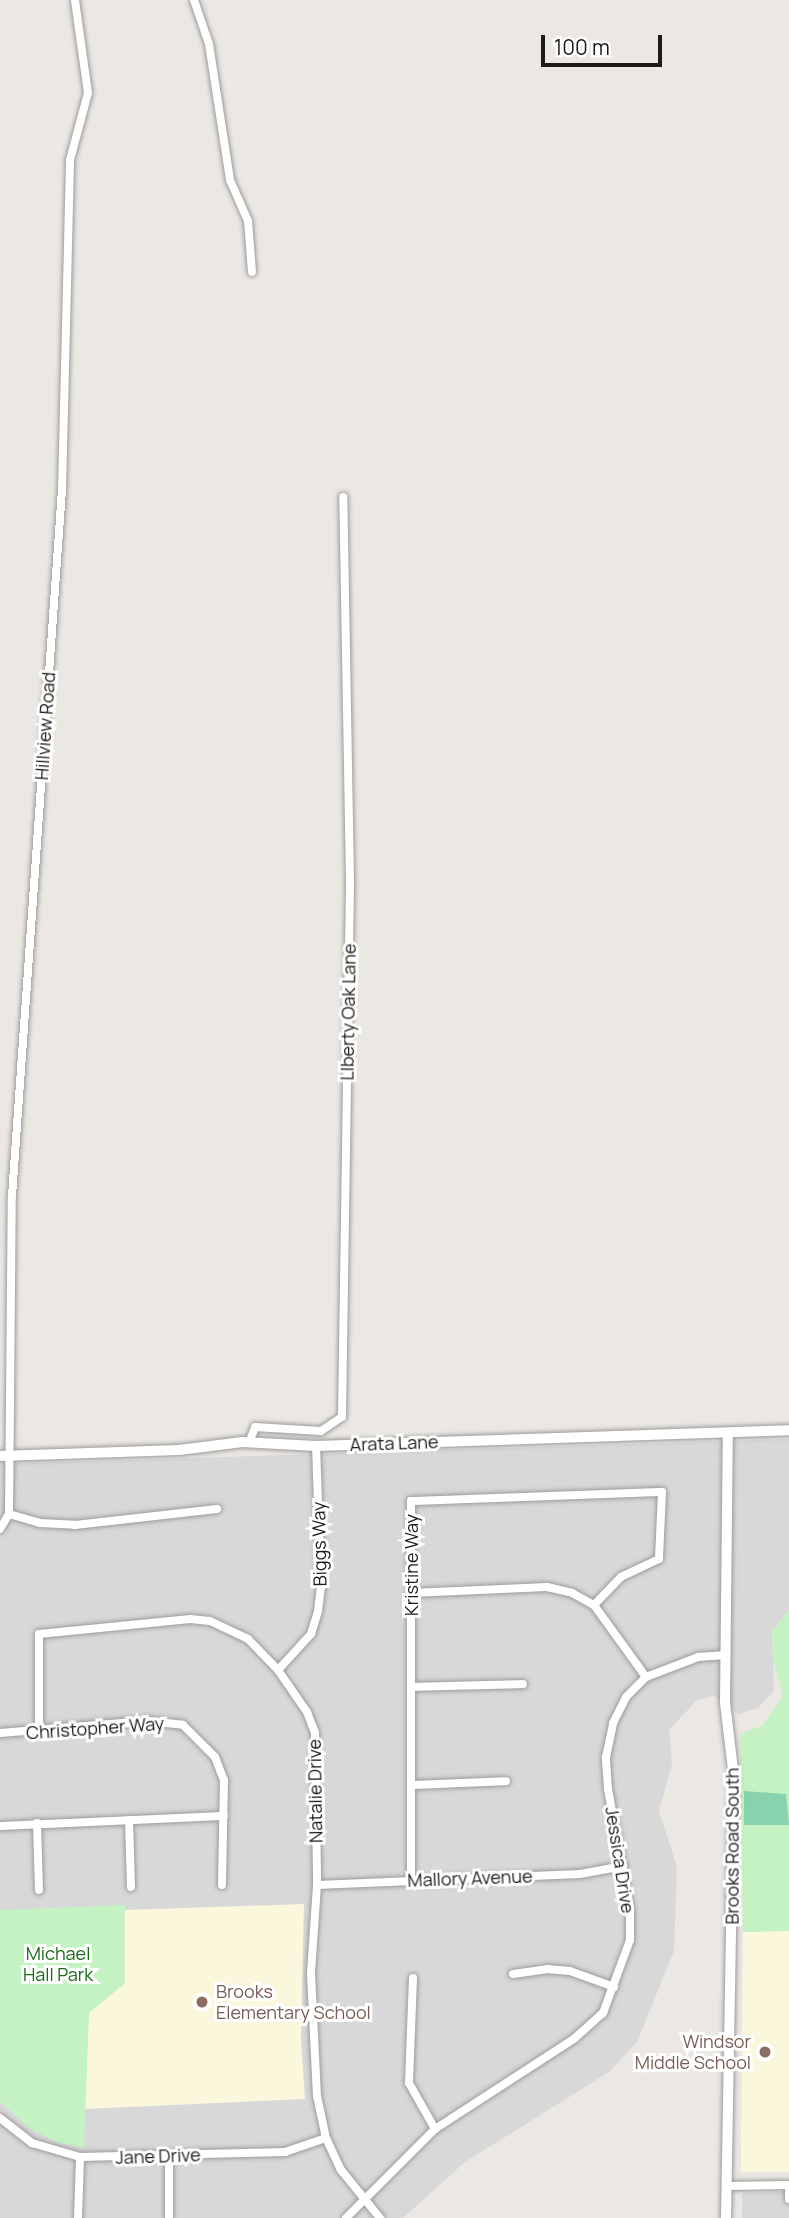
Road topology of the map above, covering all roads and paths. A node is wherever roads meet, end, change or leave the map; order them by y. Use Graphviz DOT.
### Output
graph roads {
  1 [pos="75,0"];
  2 [pos="194,0"];
  3 [pos="252,272"];
  4 [pos="343,497"];
  5 [pos="789,1430"];
  6 [pos="728,1433"];
  7 [pos="249,1443"];
  8 [pos="316,1446"];
  9 [pos="3,1456"];
  10 [pos="217,1509"];
  11 [pos="9,1514"];
  12 [pos="0,1529"];
  13 [pos="411,1593"];
  14 [pos="594,1605"];
  15 [pos="726,1655"];
  16 [pos="278,1670"];
  17 [pos="646,1676"];
  18 [pos="523,1684"];
  19 [pos="412,1687"];
  20 [pos="39,1732"];
  21 [pos="0,1733"];
  22 [pos="506,1781"];
  23 [pos="412,1784"];
  24 [pos="224,1816"];
  25 [pos="129,1820"];
  26 [pos="37,1823"];
  27 [pos="0,1826"];
  28 [pos="622,1866"];
  29 [pos="411,1879"];
  30 [pos="222,1885"];
  31 [pos="317,1885"];
  32 [pos="131,1887"];
  33 [pos="39,1890"];
  34 [pos="513,1974"];
  35 [pos="413,1978"];
  36 [pos="614,1987"];
  37 [pos="0,2119"];
  38 [pos="435,2129"];
  39 [pos="326,2138"];
  40 [pos="169,2155"];
  41 [pos="80,2157"];
  42 [pos="789,2185"];
  43 [pos="726,2186"];
  44 [pos="363,2199"];
  45 [pos="789,2199"];
  46 [pos="78,2218"];
  47 [pos="169,2218"];
  48 [pos="346,2218"];
  49 [pos="380,2218"];
  50 [pos="726,2218"];
  1 -- 9 [label="street, Hillview Road"];
  2 -- 3 [label="street"];
  4 -- 7 [label="street, LIberty Oak Lane"];
  5 -- 6 [label="street, Arata Lane"];
  6 -- 8 [label="street, Arata Lane"];
  6 -- 15 [label="street, Brooks Road South"];
  7 -- 8 [label="street, Arata Lane"];
  7 -- 9 [label="street, Arata Lane"];
  8 -- 16 [label="street, Biggs Way"];
  9 -- 11 [label="street, Hillview Road"];
  10 -- 11 [label="street"];
  11 -- 12 [label="street"];
  13 -- 14 [label="street"];
  13 -- 14 [label="street, Kristine Way"];
  13 -- 19 [label="street, Kristine Way"];
  14 -- 17 [label="street"];
  15 -- 17 [label="street, Jessica Drive"];
  15 -- 43 [label="street, Brooks Road South"];
  16 -- 20 [label="street, Natalie Drive"];
  16 -- 31 [label="street, Natalie Drive"];
  17 -- 28 [label="street, Jessica Drive"];
  18 -- 19 [label="street"];
  19 -- 23 [label="street, Kristine Way"];
  20 -- 21 [label="street, Christopher Way"];
  20 -- 24 [label="street, Christopher Way"];
  22 -- 23 [label="street"];
  23 -- 29 [label="street, Kristine Way"];
  24 -- 25 [label="street"];
  24 -- 30 [label="street, Christopher Way"];
  25 -- 26 [label="street"];
  25 -- 32 [label="street"];
  26 -- 27 [label="street"];
  26 -- 33 [label="street"];
  28 -- 29 [label="street, Mallory Avenue"];
  28 -- 36 [label="street, Jessica Drive"];
  29 -- 31 [label="street, Mallory Avenue"];
  31 -- 39 [label="street, Natalie Drive"];
  34 -- 36 [label="street"];
  35 -- 38 [label="street"];
  36 -- 38 [label="street, Jessica Drive"];
  37 -- 41 [label="street, Jane Drive"];
  38 -- 44 [label="street, Jessica Drive"];
  39 -- 40 [label="street, Jane Drive"];
  39 -- 44 [label="street, Natalie Drive"];
  40 -- 41 [label="street, Jane Drive"];
  40 -- 47 [label="street"];
  41 -- 46 [label="street"];
  42 -- 43 [label="street"];
  42 -- 45 [label="street"];
  43 -- 50 [label="street, Brooks Road South"];
  44 -- 48 [label="street, Jessica Drive"];
  44 -- 49 [label="street, Natalie Drive"];
}
